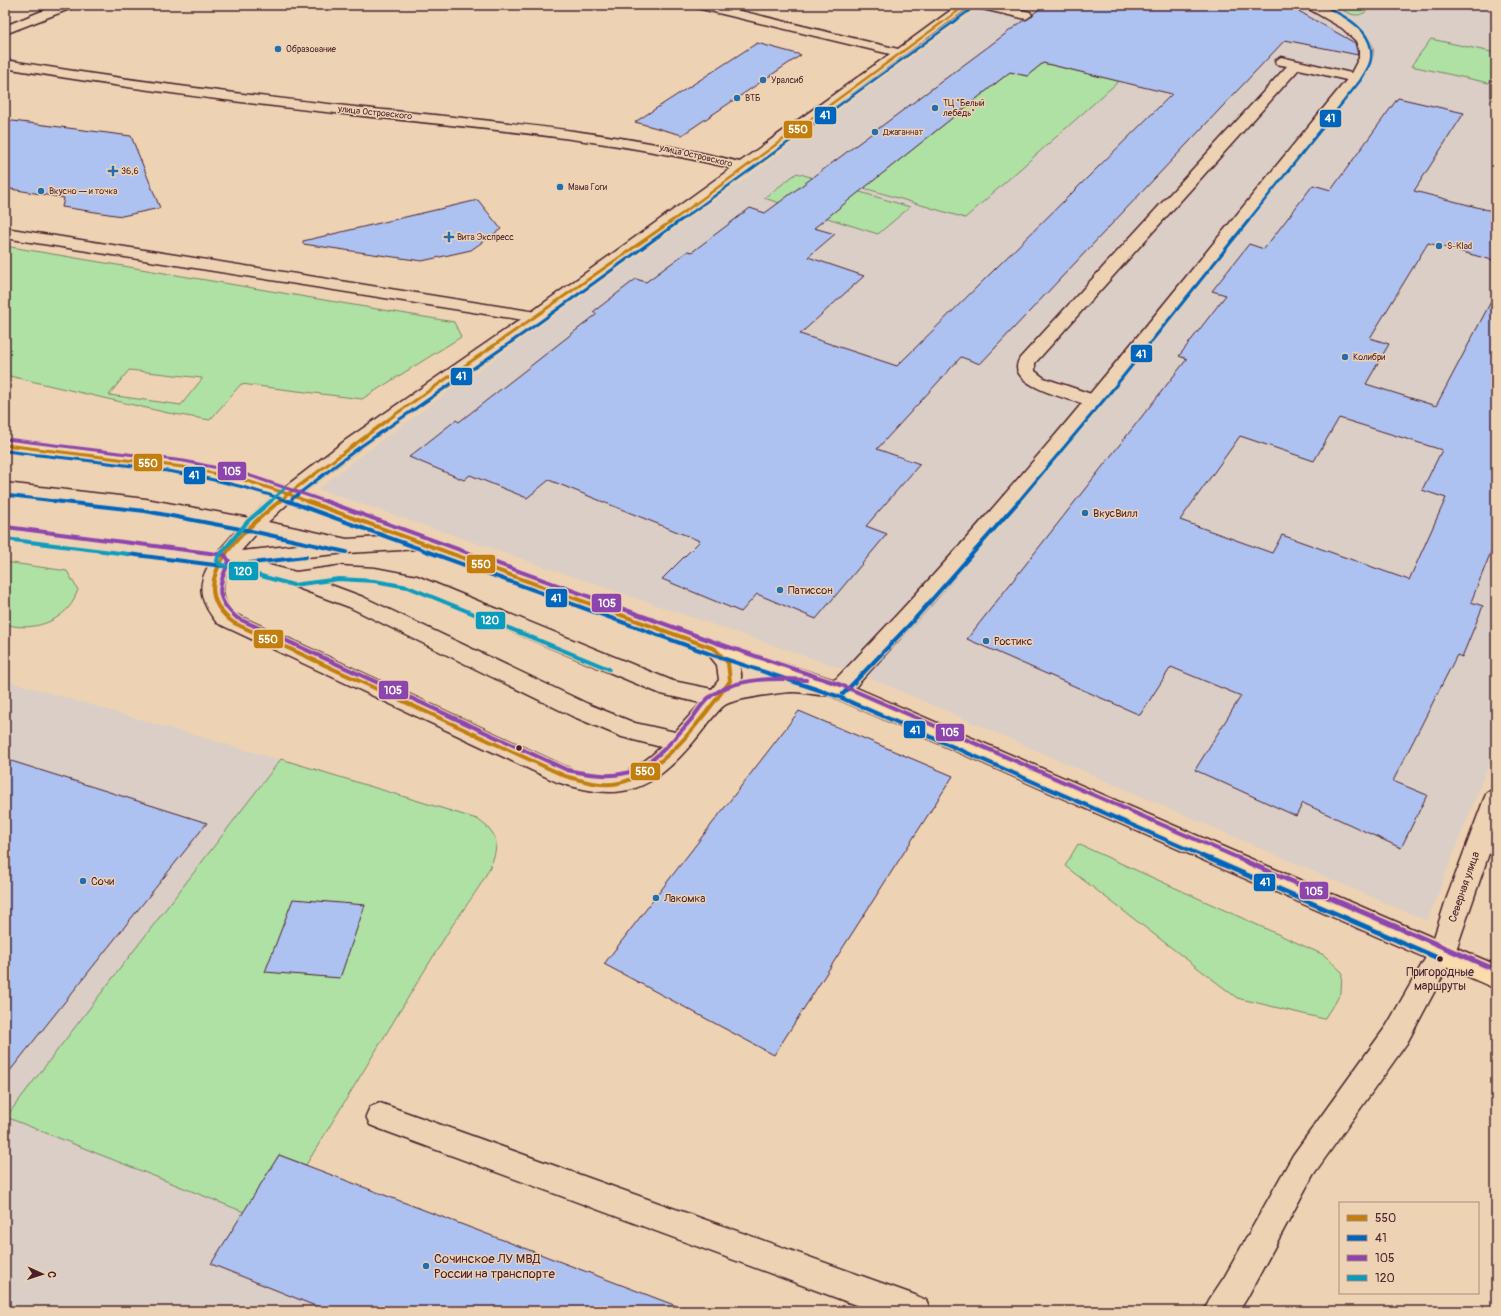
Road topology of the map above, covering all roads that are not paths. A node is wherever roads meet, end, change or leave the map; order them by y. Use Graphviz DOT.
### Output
graph roads {
  1 [pos="68,5"];
  2 [pos="701,5"];
  3 [pos="966,5"];
  4 [pos="982,5"];
  5 [pos="1308,5"];
  6 [pos="1026,15"];
  7 [pos="5,30"];
  8 [pos="900,53"];
  9 [pos="1280,60"];
  10 [pos="5,64"];
  11 [pos="1296,64"];
  12 [pos="1355,78"];
  13 [pos="744,167"];
  14 [pos="5,233"];
  15 [pos="536,317"];
  16 [pos="1097,398"];
  17 [pos="5,445"];
  18 [pos="5,489"];
  19 [pos="288,494"];
  20 [pos="252,525"];
  21 [pos="5,533"];
  22 [pos="420,542"];
  23 [pos="347,546"];
  24 [pos="223,560"];
  25 [pos="294,579"];
  26 [pos="715,649"];
  27 [pos="839,690"];
  28 [pos="718,698"];
  29 [pos="679,742"];
  30 [pos="1496,799"];
  31 [pos="1442,953"];
  32 [pos="1496,977"];
  33 [pos="380,1116"];
  34 [pos="914,1311"];
  35 [pos="1220,1311"];
  1 -- 7 [label="street"];
  2 -- 8 [label="street"];
  3 -- 8 [label="street"];
  4 -- 6 [label="street"];
  5 -- 12 [label="street"];
  8 -- 13 [label="street"];
  9 -- 11 [label="street"];
  10 -- 13 [label="street, улица Островского"];
  11 -- 12 [label="street"];
  11 -- 16 [label="street"];
  12 -- 16 [label="street"];
  13 -- 15 [label="street"];
  14 -- 15 [label="street"];
  15 -- 19 [label="street"];
  16 -- 27 [label="street"];
  17 -- 19 [label="main road"];
  18 -- 20 [label="street"];
  19 -- 20 [label="street"];
  19 -- 22 [label="main road"];
  20 -- 23 [label="street"];
  20 -- 24 [label="street"];
  21 -- 24 [label="street"];
  22 -- 23 [label="street"];
  22 -- 26 [label="main road"];
  23 -- 24 [label="street"];
  24 -- 25 [label="street"];
  24 -- 29 [label="street"];
  25 -- 28 [label="street"];
  25 -- 29 [label="street"];
  26 -- 27 [label="main road"];
  26 -- 28 [label="street"];
  27 -- 28 [label="street"];
  27 -- 31 [label="main road"];
  28 -- 29 [label="street"];
  30 -- 31 [label="street, Северная улица"];
  31 -- 32 [label="main road"];
  31 -- 35 [label="street, Северная улица"];
  33 -- 34 [label="street"];
}
